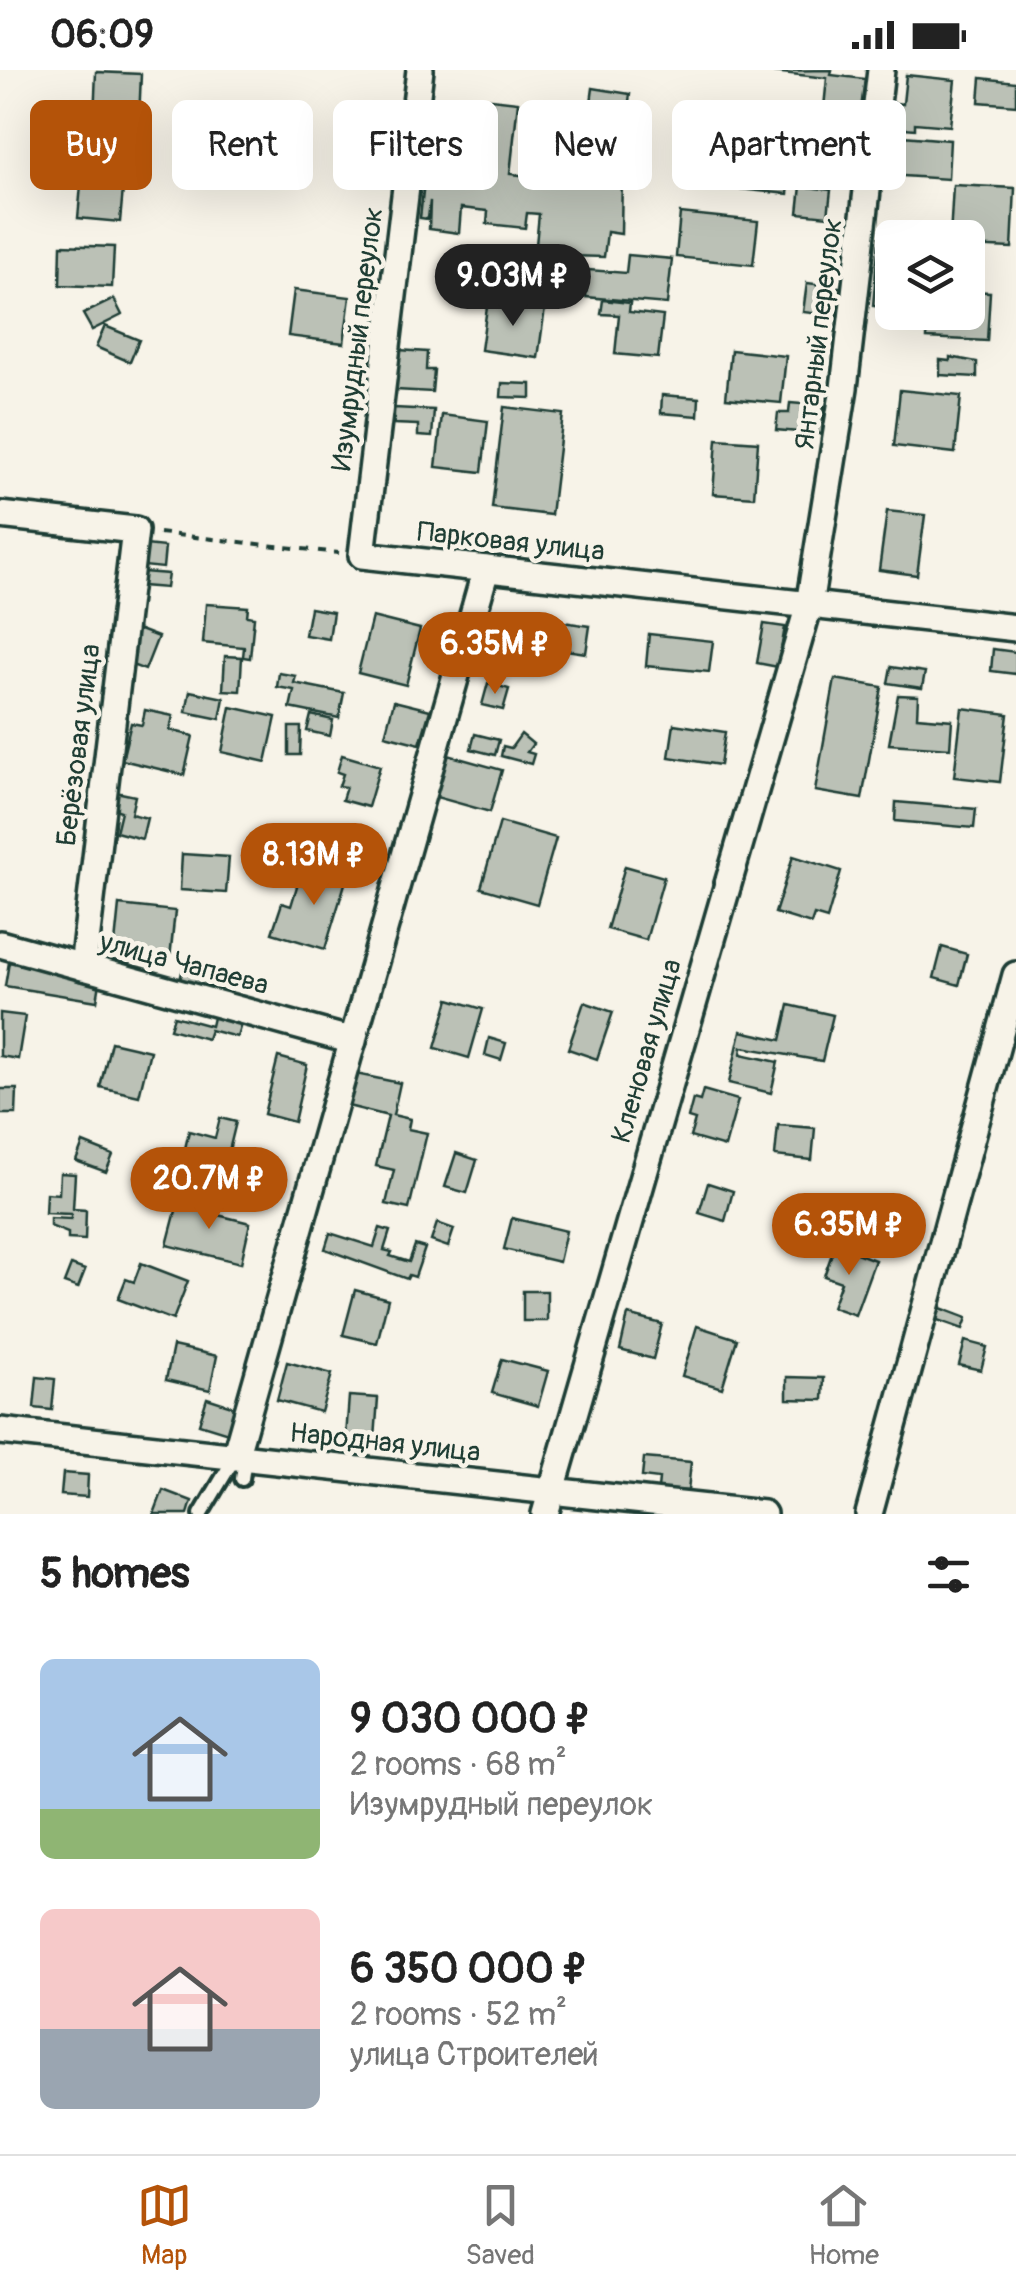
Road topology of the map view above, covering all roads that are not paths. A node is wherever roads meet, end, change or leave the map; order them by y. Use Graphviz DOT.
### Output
graph roads {
  1 [pos="420,70"];
  2 [pos="881,70"];
  3 [pos="0,516"];
  4 [pos="362,556"];
  5 [pos="486,569"];
  6 [pos="809,605"];
  7 [pos="1016,628"];
  8 [pos="0,944"];
  9 [pos="83,967"];
  10 [pos="1016,975"];
  11 [pos="352,1041"];
  12 [pos="0,1431"];
  13 [pos="241,1464"];
  14 [pos="548,1502"];
  15 [pos="201,1514"];
  16 [pos="763,1514"];
  17 [pos="869,1514"];
  1 -- 4 [label="street, Изумрудный переулок"];
  2 -- 6 [label="street, Янтарный переулок"];
  3 -- 9 [label="street, Берёзовая улица"];
  4 -- 5 [label="street, Парковая улица"];
  5 -- 6 [label="street, Парковая улица"];
  5 -- 11 [label="street"];
  6 -- 7 [label="street, Парковая улица"];
  6 -- 14 [label="street, Кленовая улица"];
  8 -- 9 [label="street, улица Чапаева"];
  9 -- 11 [label="street, улица Чапаева"];
  10 -- 17 [label="street"];
  11 -- 13 [label="street"];
  12 -- 13 [label="street, Народная улица"];
  13 -- 14 [label="street, Народная улица"];
  13 -- 15 [label="lane"];
  14 -- 16 [label="street, Народная улица"];
}
